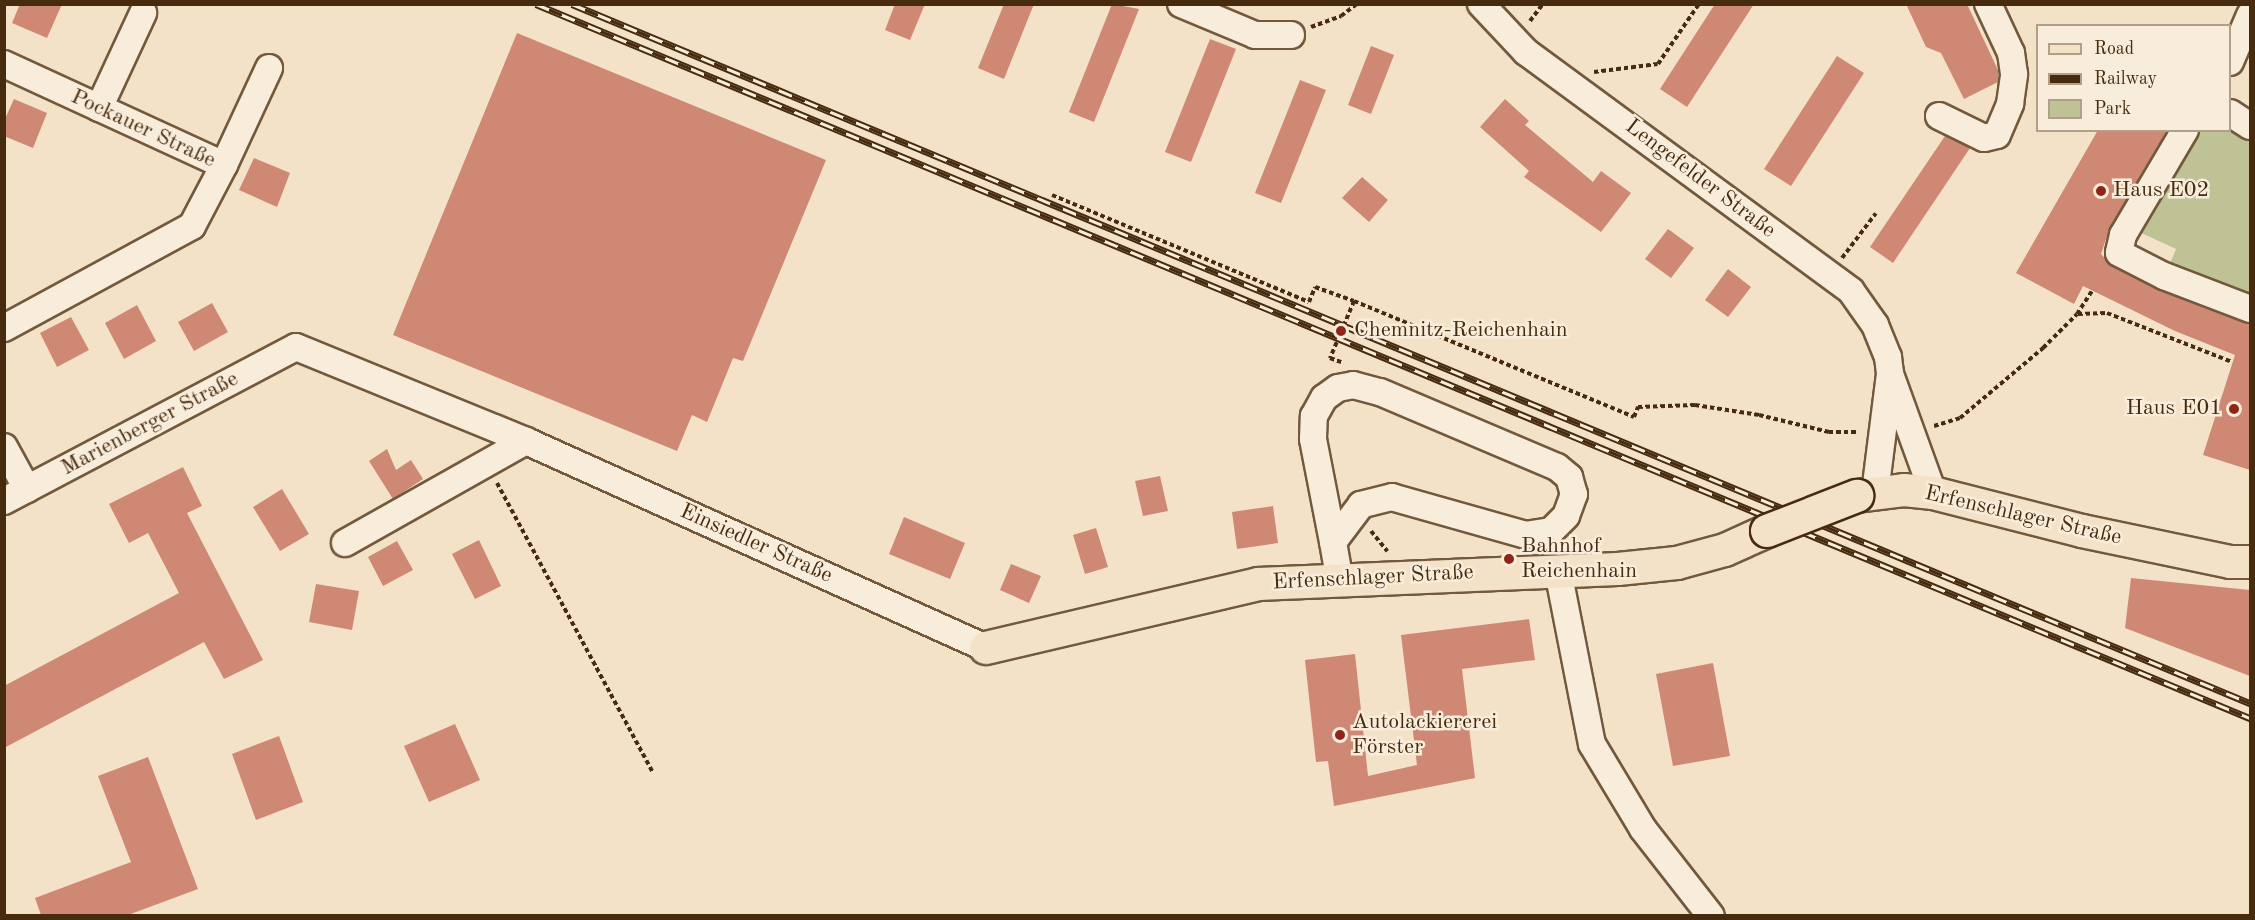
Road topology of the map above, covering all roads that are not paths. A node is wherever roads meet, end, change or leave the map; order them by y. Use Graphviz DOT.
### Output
graph roads {
  1 [pos="1181,4"];
  2 [pos="1481,4"];
  3 [pos="1988,4"];
  4 [pos="143,14"];
  5 [pos="2250,15"];
  6 [pos="1291,35"];
  7 [pos="2231,58"];
  8 [pos="4,64"];
  9 [pos="269,68"];
  10 [pos="99,108"];
  11 [pos="2231,114"];
  12 [pos="1939,116"];
  13 [pos="2250,126"];
  14 [pos="2184,132"];
  15 [pos="224,165"];
  16 [pos="2250,309"];
  17 [pos="4,328"];
  18 [pos="296,347"];
  19 [pos="1890,374"];
  20 [pos="526,441"];
  21 [pos="4,447"];
  22 [pos="27,489"];
  23 [pos="1933,493"];
  24 [pos="1866,494"];
  25 [pos="4,501"];
  26 [pos="1333,542"];
  27 [pos="345,543"];
  28 [pos="2250,562"];
  29 [pos="1558,571"];
  30 [pos="1340,580"];
  31 [pos="986,648"];
  32 [pos="1711,915"];
  1 -- 6 [label="street"];
  2 -- 19 [label="street, Lengefelder Straße"];
  3 -- 12 [label="street"];
  4 -- 10 [label="street"];
  5 -- 7 [label="street"];
  8 -- 10 [label="street, Pockauer Straße"];
  9 -- 15 [label="street"];
  10 -- 15 [label="street, Pockauer Straße"];
  11 -- 13 [label="street"];
  14 -- 16 [label="street"];
  15 -- 17 [label="street, Pockauer Straße"];
  18 -- 20 [label="street, Einsiedler Straße"];
  18 -- 22 [label="street, Marienberger Straße"];
  19 -- 23 [label="street, Lengefelder Straße"];
  19 -- 24 [label="street, Lengefelder Straße"];
  20 -- 27 [label="street"];
  20 -- 31 [label="street, Einsiedler Straße"];
  21 -- 22 [label="street"];
  22 -- 25 [label="street, Marienberger Straße"];
  23 -- 24 [label="main road, Erfenschlager Straße"];
  23 -- 28 [label="main road, Erfenschlager Straße"];
  24 -- 29 [label="main road, Erfenschlager Straße, bridge"];
  26 -- 26 [label="street"];
  26 -- 30 [label="street"];
  29 -- 30 [label="main road, Erfenschlager Straße"];
  29 -- 32 [label="street"];
  30 -- 31 [label="main road, Erfenschlager Straße"];
}
